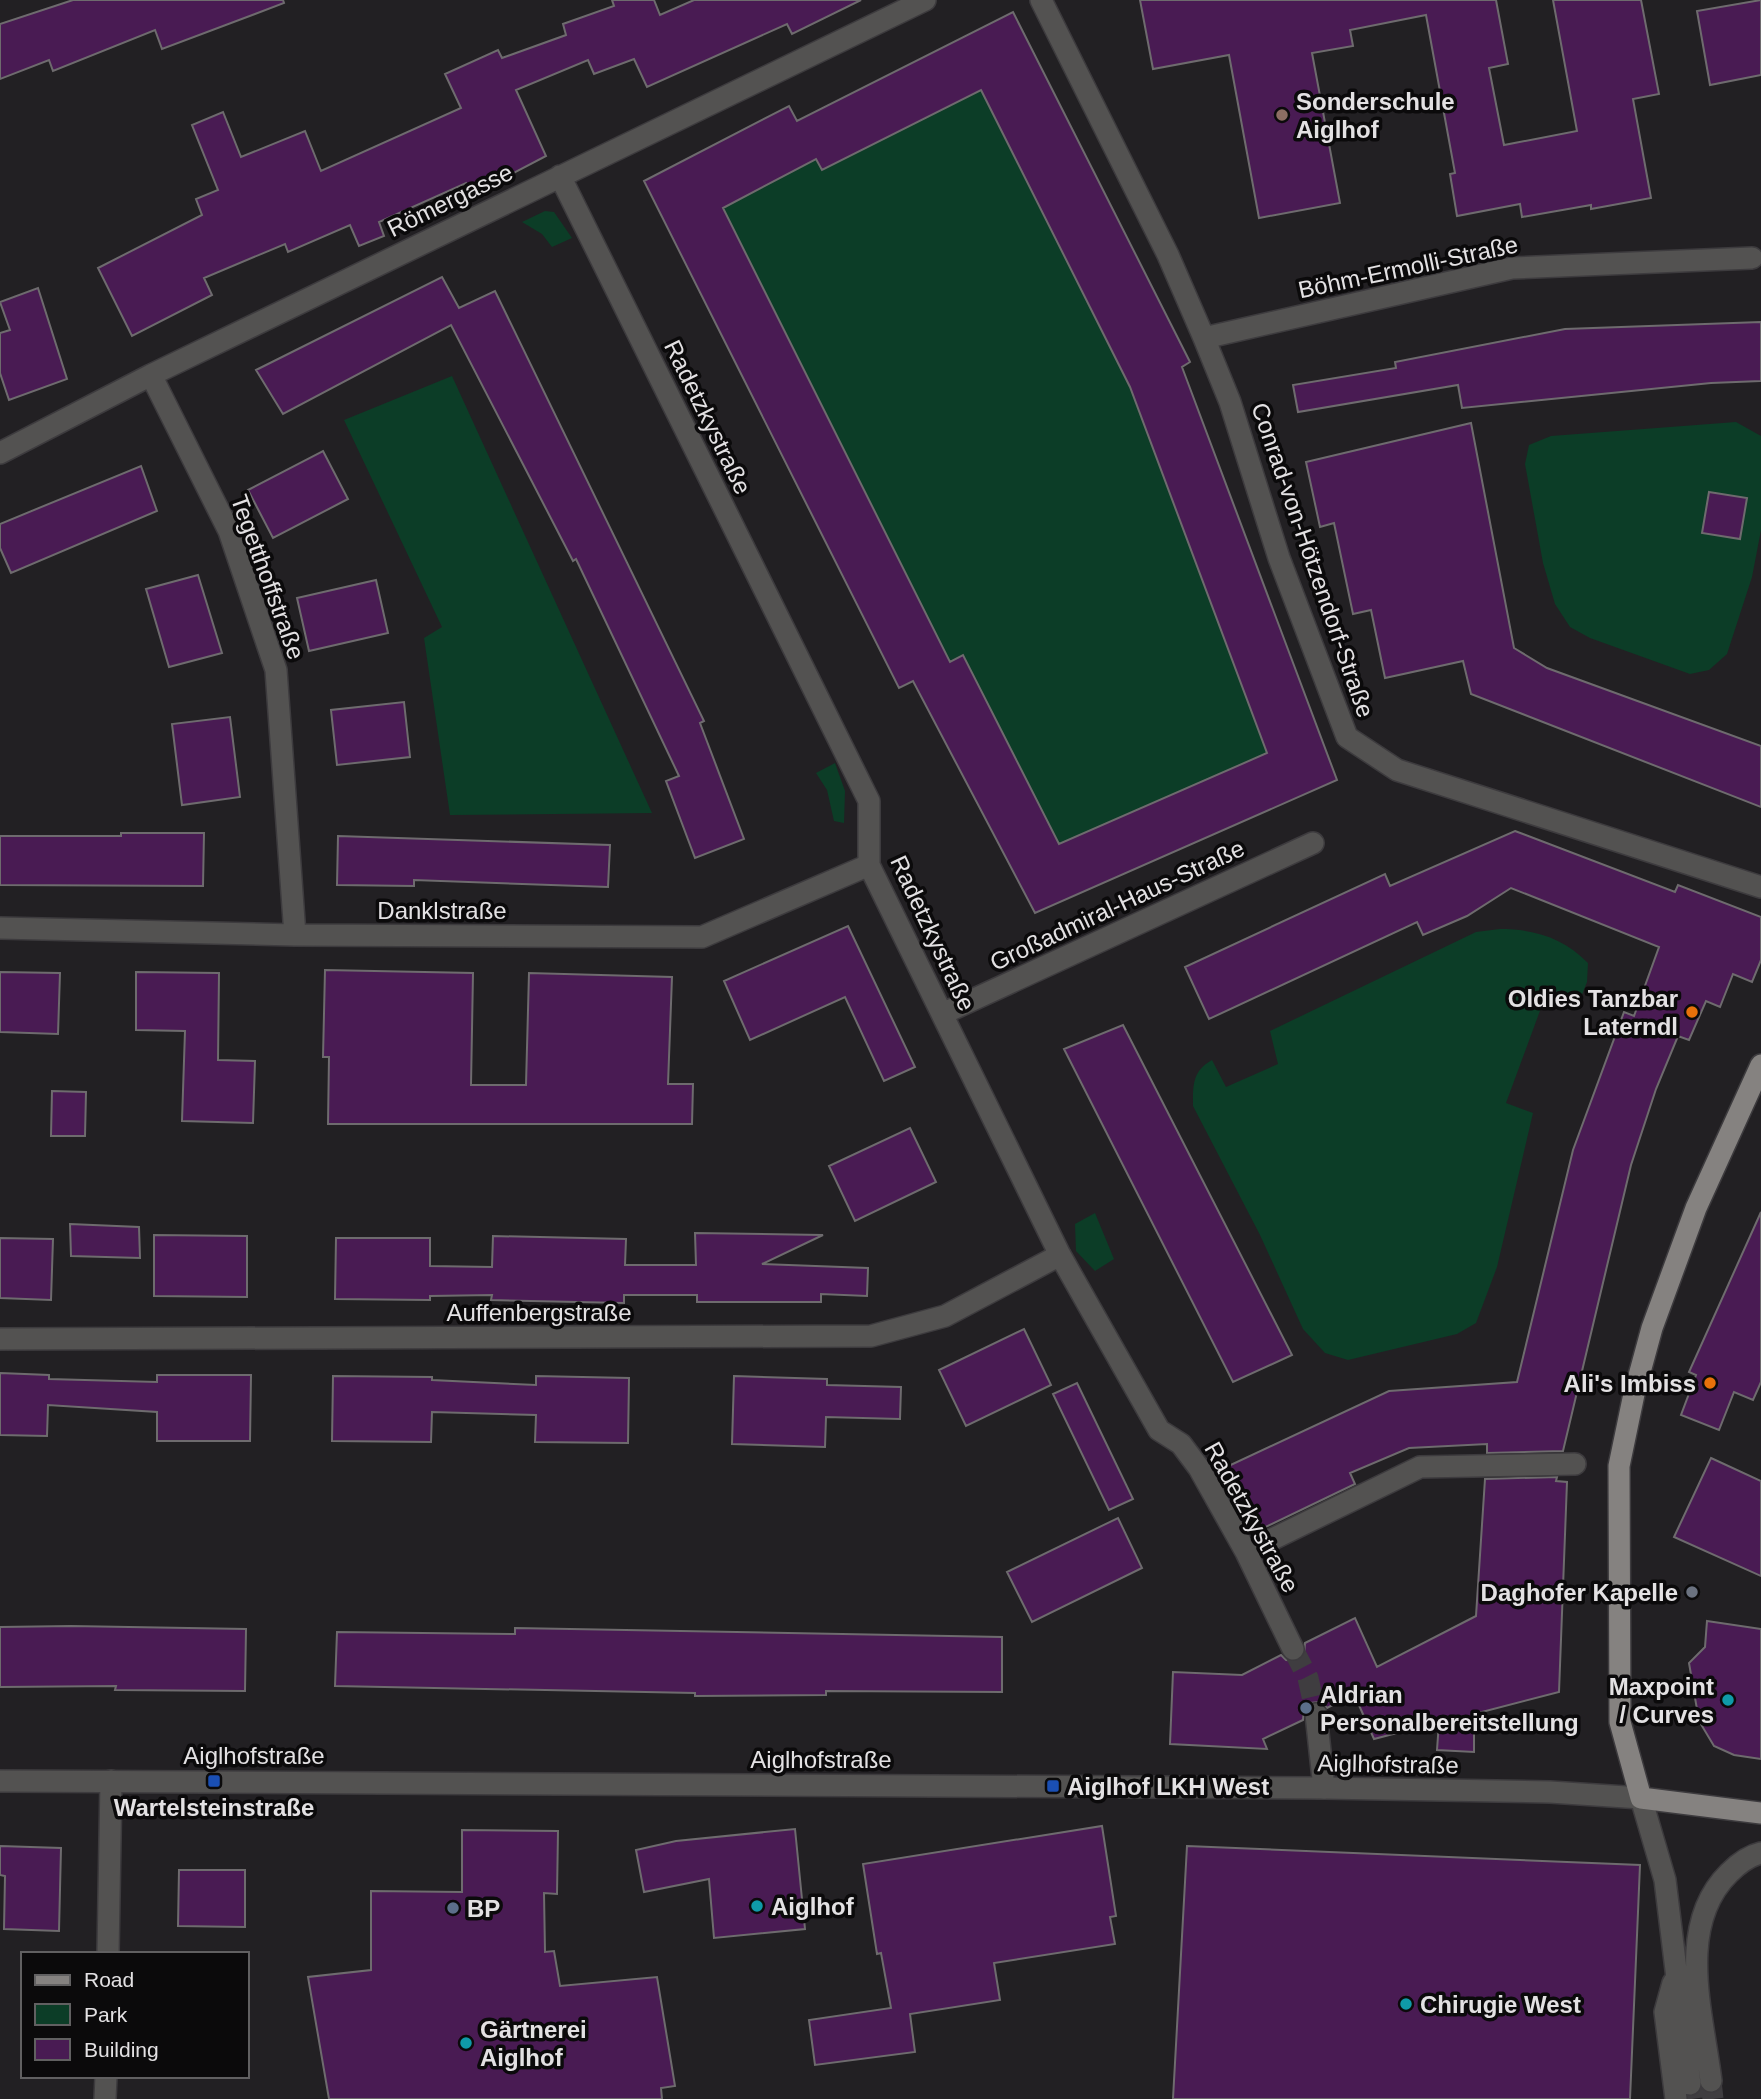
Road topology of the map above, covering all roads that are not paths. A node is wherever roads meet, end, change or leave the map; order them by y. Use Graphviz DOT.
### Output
graph roads {
  1 [pos="925,0"];
  2 [pos="1041,0"];
  3 [pos="560,176"];
  4 [pos="1752,258"];
  5 [pos="1204,338"];
  6 [pos="151,375"];
  7 [pos="0,453"];
  8 [pos="1313,843"];
  9 [pos="869,865"];
  10 [pos="1761,887"];
  11 [pos="0,928"];
  12 [pos="295,935"];
  13 [pos="942,1014"];
  14 [pos="1761,1065"];
  15 [pos="1060,1255"];
  16 [pos="0,1339"];
  17 [pos="1575,1464"];
  18 [pos="1246,1552"];
  19 [pos="1293,1649"];
  20 [pos="1316,1714"];
  21 [pos="0,1781"];
  22 [pos="111,1781"];
  23 [pos="1324,1788"];
  24 [pos="1641,1798"];
  25 [pos="1761,1813"];
  26 [pos="1761,1853"];
  27 [pos="108,1952"];
  28 [pos="106,2078"];
  29 [pos="1711,2081"];
  30 [pos="1683,2092"];
  31 [pos="105,2099"];
  1 -- 3 [label="street, Römergasse"];
  2 -- 5 [label="street, Conrad-von-Hötzendorf-Straße"];
  3 -- 6 [label="street, Römergasse"];
  3 -- 9 [label="street, Radetzkystraße"];
  4 -- 5 [label="street, Böhm-Ermolli-Straße"];
  5 -- 10 [label="street, Conrad-von-Hötzendorf-Straße"];
  6 -- 7 [label="street, Römergasse"];
  6 -- 12 [label="street, Tegetthoffstraße"];
  8 -- 13 [label="street, Großadmiral-Haus-Straße"];
  9 -- 12 [label="street, Danklstraße"];
  9 -- 13 [label="street, Radetzkystraße"];
  11 -- 12 [label="street, Danklstraße"];
  13 -- 15 [label="street, Radetzkystraße"];
  14 -- 24 [label="main road"];
  15 -- 16 [label="street, Auffenbergstraße"];
  15 -- 18 [label="street, Radetzkystraße"];
  17 -- 18 [label="street"];
  18 -- 19 [label="street, Radetzkystraße"];
  20 -- 23 [label="street"];
  21 -- 22 [label="street, Aiglhofstraße"];
  22 -- 23 [label="street, Aiglhofstraße"];
  22 -- 27 [label="street"];
  23 -- 24 [label="street, Aiglhofstraße"];
  24 -- 25 [label="main road"];
  24 -- 30 [label="street"];
  26 -- 29 [label="street"];
  28 -- 31 [label="street"];
}
